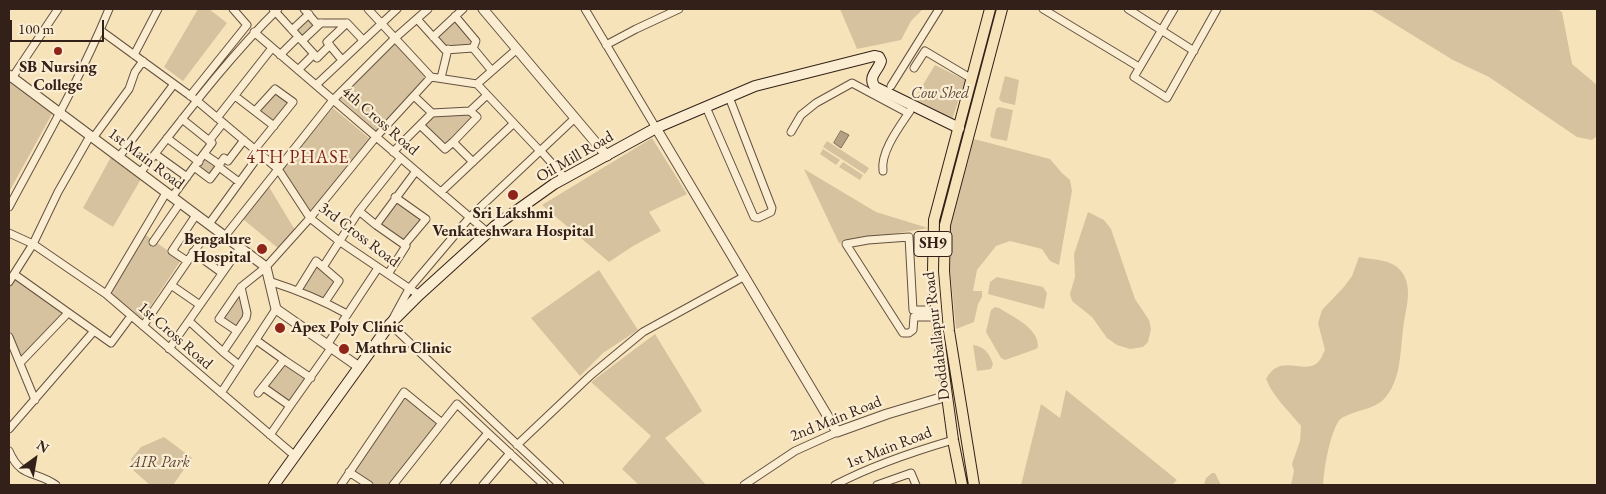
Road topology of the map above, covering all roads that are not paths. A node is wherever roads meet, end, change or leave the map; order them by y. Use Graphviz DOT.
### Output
graph roads {
  1 [pos="58,9"];
  2 [pos="109,9"];
  3 [pos="158,9"];
  4 [pos="233,9"];
  5 [pos="368,9"];
  6 [pos="397,9"];
  7 [pos="428,9"];
  8 [pos="463,9"];
  9 [pos="483,9"];
  10 [pos="585,9"];
  11 [pos="675,9"];
  12 [pos="939,9"];
  13 [pos="990,9"];
  14 [pos="1002,9"];
  15 [pos="1043,9"];
  16 [pos="1128,9"];
  17 [pos="1174,9"];
  18 [pos="1217,9"];
  19 [pos="275,10"];
  20 [pos="307,12"];
  21 [pos="456,16"];
  22 [pos="417,19"];
  23 [pos="321,23"];
  24 [pos="347,23"];
  25 [pos="381,23"];
  26 [pos="100,30"];
  27 [pos="292,30"];
  28 [pos="1161,30"];
  29 [pos="254,32"];
  30 [pos="434,37"];
  31 [pos="395,38"];
  32 [pos="300,39"];
  33 [pos="363,40"];
  34 [pos="330,45"];
  35 [pos="606,45"];
  36 [pos="272,48"];
  37 [pos="473,48"];
  38 [pos="517,49"];
  39 [pos="448,50"];
  40 [pos="1194,51"];
  41 [pos="314,54"];
  42 [pos="134,55"];
  43 [pos="280,55"];
  44 [pos="342,60"];
  45 [pos="143,61"];
  46 [pos="1140,67"];
  47 [pos="914,68"];
  48 [pos="298,70"];
  49 [pos="492,71"];
  50 [pos="10,76"];
  51 [pos="431,77"];
  52 [pos="441,78"];
  53 [pos="972,79"];
  54 [pos="174,84"];
  55 [pos="477,84"];
  56 [pos="316,85"];
  57 [pos="891,86"];
  58 [pos="872,90"];
  59 [pos="487,95"];
  60 [pos="235,96"];
  61 [pos="414,96"];
  62 [pos="729,97"];
  63 [pos="193,98"];
  64 [pos="334,100"];
  65 [pos="706,107"];
  66 [pos="911,110"];
  67 [pos="255,111"];
  68 [pos="470,111"];
  69 [pos="59,112"];
  70 [pos="432,113"];
  71 [pos="182,118"];
  72 [pos="575,118"];
  73 [pos="220,120"];
  74 [pos="514,124"];
  75 [pos="420,125"];
  76 [pos="274,126"];
  77 [pos="656,128"];
  78 [pos="959,128"];
  79 [pos="791,132"];
  80 [pos="92,137"];
  81 [pos="376,137"];
  82 [pos="167,138"];
  83 [pos="244,140"];
  84 [pos="209,141"];
  85 [pos="453,142"];
  86 [pos="540,150"];
  87 [pos="258,152"];
  88 [pos="393,152"];
  89 [pos="155,154"];
  90 [pos="204,154"];
  91 [pos="607,156"];
  92 [pos="119,158"];
  93 [pos="401,158"];
  94 [pos="473,162"];
  95 [pos="196,164"];
  96 [pos="219,166"];
  97 [pos="278,169"];
  98 [pos="416,171"];
  99 [pos="883,171"];
  100 [pos="140,173"];
  101 [pos="187,177"];
  102 [pos="565,178"];
  103 [pos="239,182"];
  104 [pos="441,192"];
  105 [pos="169,195"];
  106 [pos="395,197"];
  107 [pos="180,203"];
  108 [pos="9,207"];
  109 [pos="359,211"];
  110 [pos="196,215"];
  111 [pos="470,217"];
  112 [pos="310,218"];
  113 [pos="209,224"];
  114 [pos="376,225"];
  115 [pos="487,232"];
  116 [pos="9,233"];
  117 [pos="184,233"];
  118 [pos="225,236"];
  119 [pos="339,241"];
  120 [pos="154,242"];
  121 [pos="33,244"];
  122 [pos="404,245"];
  123 [pos="240,248"];
  124 [pos="193,252"];
  125 [pos="187,261"];
  126 [pos="323,266"];
  127 [pos="266,267"];
  128 [pos="378,268"];
  129 [pos="222,273"];
  130 [pos="14,274"];
  131 [pos="388,274"];
  132 [pos="745,276"];
  133 [pos="269,281"];
  134 [pos="9,282"];
  135 [pos="171,285"];
  136 [pos="241,287"];
  137 [pos="410,289"];
  138 [pos="298,290"];
  139 [pos="106,294"];
  140 [pos="418,295"];
  141 [pos="325,302"];
  142 [pos="200,305"];
  143 [pos="276,309"];
  144 [pos="68,313"];
  145 [pos="347,314"];
  146 [pos="914,314"];
  147 [pos="937,314"];
  148 [pos="131,316"];
  149 [pos="189,321"];
  150 [pos="390,324"];
  151 [pos="143,326"];
  152 [pos="94,331"];
  153 [pos="237,331"];
  154 [pos="950,335"];
  155 [pos="9,337"];
  156 [pos="939,337"];
  157 [pos="256,340"];
  158 [pos="329,347"];
  159 [pos="169,349"];
  160 [pos="223,352"];
  161 [pos="284,360"];
  162 [pos="20,363"];
  163 [pos="239,365"];
  164 [pos="358,367"];
  165 [pos="311,378"];
  166 [pos="263,387"];
  167 [pos="221,393"];
  168 [pos="258,393"];
  169 [pos="947,396"];
  170 [pos="35,400"];
  171 [pos="290,406"];
  172 [pos="442,424"];
  173 [pos="9,430"];
  174 [pos="837,432"];
  175 [pos="488,433"];
  176 [pos="270,434"];
  177 [pos="953,440"];
  178 [pos="517,445"];
  179 [pos="9,452"];
  180 [pos="510,453"];
  181 [pos="295,456"];
  182 [pos="349,472"];
  183 [pos="56,485"];
  184 [pos="274,485"];
  185 [pos="341,485"];
  186 [pos="369,485"];
  187 [pos="394,485"];
  188 [pos="444,485"];
  189 [pos="483,485"];
  190 [pos="544,485"];
  191 [pos="560,485"];
  192 [pos="744,485"];
  193 [pos="836,485"];
  194 [pos="877,485"];
  195 [pos="916,485"];
  196 [pos="962,485"];
  197 [pos="974,485"];
  1 -- 50 [label="street"];
  2 -- 26 [label="street"];
  3 -- 42 [label="street"];
  4 -- 63 [label="street"];
  5 -- 25 [label="street"];
  6 -- 25 [label="street"];
  7 -- 22 [label="street"];
  8 -- 21 [label="street"];
  9 -- 38 [label="street"];
  10 -- 35 [label="street"];
  11 -- 35 [label="street"];
  12 -- 57 [label="street"];
  13 -- 53 [label="main road, Doddaballapur Road / SH9"];
  14 -- 154 [label="main road, Doddaballapur Road / SH9"];
  15 -- 46 [label="street"];
  16 -- 28 [label="street"];
  17 -- 28 [label="street"];
  18 -- 40 [label="street"];
  19 -- 27 [label="street"];
  19 -- 29 [label="street"];
  20 -- 23 [label="street"];
  20 -- 27 [label="street"];
  21 -- 30 [label="street"];
  21 -- 37 [label="street"];
  22 -- 30 [label="street"];
  22 -- 31 [label="street"];
  23 -- 24 [label="street"];
  23 -- 32 [label="street"];
  24 -- 33 [label="street"];
  24 -- 34 [label="street"];
  25 -- 31 [label="street"];
  25 -- 33 [label="street"];
  26 -- 42 [label="street, 3rd Cross Road"];
  26 -- 69 [label="street"];
  27 -- 32 [label="street"];
  28 -- 40 [label="street"];
  28 -- 46 [label="street"];
  29 -- 36 [label="street, 4th Cross Road"];
  29 -- 63 [label="street"];
  30 -- 39 [label="street"];
  31 -- 51 [label="street"];
  31 -- 64 [label="street"];
  32 -- 41 [label="street"];
  32 -- 43 [label="street"];
  33 -- 44 [label="street"];
  34 -- 41 [label="street"];
  34 -- 44 [label="street"];
  35 -- 77 [label="street"];
  36 -- 43 [label="street, 4th Cross Road"];
  36 -- 60 [label="street"];
  37 -- 39 [label="street"];
  37 -- 49 [label="street"];
  38 -- 49 [label="street"];
  38 -- 72 [label="street"];
  39 -- 52 [label="street"];
  40 -- 46 [label="street"];
  41 -- 48 [label="street"];
  42 -- 45 [label="street, 3rd Cross Road"];
  43 -- 48 [label="street, 4th Cross Road"];
  44 -- 56 [label="street"];
  45 -- 54 [label="street, 3rd Cross Road"];
  45 -- 80 [label="street"];
  47 -- 53 [label="street"];
  48 -- 56 [label="street, 4th Cross Road"];
  49 -- 55 [label="street"];
  50 -- 69 [label="street, 1st Main Road"];
  51 -- 52 [label="street"];
  51 -- 61 [label="street"];
  52 -- 55 [label="street"];
  53 -- 78 [label="main road, Doddaballapur Road / SH9"];
  54 -- 63 [label="street, 3rd Cross Road"];
  54 -- 92 [label="street"];
  55 -- 59 [label="street"];
  56 -- 64 [label="street, 4th Cross Road"];
  58 -- 62 [label="main road, Oil Mill Road"];
  58 -- 66 [label="main road"];
  58 -- 79 [label="street"];
  59 -- 68 [label="street"];
  59 -- 74 [label="street"];
  60 -- 67 [label="street"];
  60 -- 73 [label="street"];
  61 -- 70 [label="street"];
  61 -- 81 [label="street"];
  62 -- 65 [label="main road, Oil Mill Road"];
  62 -- 65 [label="street"];
  63 -- 71 [label="street"];
  63 -- 73 [label="street, 3rd Cross Road"];
  64 -- 81 [label="street, 4th Cross Road"];
  64 -- 97 [label="street"];
  65 -- 77 [label="main road, Oil Mill Road"];
  66 -- 78 [label="main road"];
  66 -- 99 [label="street"];
  67 -- 76 [label="street"];
  67 -- 76 [label="street"];
  68 -- 70 [label="street"];
  68 -- 85 [label="street"];
  69 -- 80 [label="street, 1st Main Road"];
  69 -- 108 [label="street"];
  70 -- 75 [label="street"];
  71 -- 82 [label="street"];
  71 -- 84 [label="street"];
  72 -- 86 [label="street"];
  72 -- 91 [label="street"];
  73 -- 83 [label="street, 3rd Cross Road"];
  73 -- 84 [label="street"];
  74 -- 86 [label="street"];
  74 -- 94 [label="street"];
  75 -- 85 [label="street"];
  75 -- 88 [label="street"];
  76 -- 87 [label="street"];
  77 -- 91 [label="main road, Oil Mill Road"];
  77 -- 132 [label="street"];
  78 -- 147 [label="main road, Doddaballapur Road / SH9"];
  80 -- 92 [label="street, 1st Main Road"];
  80 -- 121 [label="street"];
  81 -- 88 [label="street, 4th Cross Road"];
  81 -- 112 [label="street"];
  82 -- 89 [label="street"];
  82 -- 95 [label="street"];
  83 -- 87 [label="street, 3rd Cross Road"];
  83 -- 96 [label="street"];
  84 -- 90 [label="street"];
  85 -- 94 [label="street"];
  86 -- 102 [label="street"];
  86 -- 111 [label="street"];
  87 -- 97 [label="street, 3rd Cross Road"];
  87 -- 103 [label="street"];
  88 -- 93 [label="street, 4th Cross Road"];
  89 -- 100 [label="street"];
  89 -- 101 [label="street"];
  90 -- 95 [label="street"];
  90 -- 96 [label="street"];
  91 -- 102 [label="main road, Oil Mill Road"];
  92 -- 100 [label="street, 1st Main Road"];
  93 -- 98 [label="street, 4th Cross Road"];
  93 -- 109 [label="street"];
  94 -- 104 [label="street"];
  95 -- 96 [label="street"];
  95 -- 101 [label="street"];
  96 -- 103 [label="street"];
  97 -- 112 [label="street, 3rd Cross Road"];
  97 -- 118 [label="street"];
  98 -- 104 [label="street, 4th Cross Road"];
  98 -- 106 [label="street"];
  100 -- 105 [label="street, 1st Main Road"];
  101 -- 105 [label="street"];
  102 -- 115 [label="main road, Oil Mill Road"];
  103 -- 113 [label="street"];
  104 -- 111 [label="street, 4th Cross Road"];
  105 -- 107 [label="street, 1st Main Road"];
  105 -- 139 [label="street"];
  106 -- 114 [label="street"];
  106 -- 122 [label="street"];
  107 -- 110 [label="street, 1st Main Road"];
  107 -- 120 [label="street"];
  109 -- 114 [label="street"];
  109 -- 119 [label="street"];
  110 -- 113 [label="street, 1st Main Road"];
  110 -- 117 [label="street"];
  111 -- 115 [label="street, 4th Cross Road"];
  111 -- 137 [label="street"];
  112 -- 119 [label="street, 3rd Cross Road"];
  112 -- 127 [label="street"];
  113 -- 118 [label="street, 1st Main Road"];
  114 -- 122 [label="street"];
  115 -- 140 [label="main road, Oil Mill Road"];
  116 -- 121 [label="street"];
  117 -- 124 [label="street"];
  117 -- 125 [label="street"];
  118 -- 123 [label="street, 1st Main Road"];
  119 -- 126 [label="street"];
  119 -- 128 [label="street, 3rd Cross Road"];
  121 -- 130 [label="street"];
  121 -- 139 [label="street, 1st Cross Road"];
  122 -- 131 [label="street"];
  123 -- 127 [label="street, 1st Main Road"];
  123 -- 129 [label="street"];
  124 -- 125 [label="street"];
  124 -- 129 [label="street"];
  125 -- 135 [label="street"];
  126 -- 138 [label="street"];
  126 -- 141 [label="street"];
  127 -- 133 [label="street"];
  127 -- 136 [label="street"];
  128 -- 131 [label="street, 3rd Cross Road"];
  128 -- 145 [label="street"];
  129 -- 142 [label="street"];
  130 -- 134 [label="street"];
  130 -- 144 [label="street"];
  131 -- 137 [label="street, 3rd Cross Road"];
  132 -- 174 [label="street"];
  132 -- 178 [label="street"];
  133 -- 138 [label="street"];
  133 -- 143 [label="street"];
  135 -- 142 [label="street"];
  135 -- 151 [label="street"];
  136 -- 153 [label="street"];
  136 -- 153 [label="street"];
  137 -- 140 [label="street, 3rd Cross Road"];
  137 -- 150 [label="street"];
  138 -- 141 [label="street"];
  139 -- 148 [label="street, 1st Cross Road"];
  140 -- 150 [label="main road, Oil Mill Road"];
  141 -- 145 [label="street"];
  142 -- 149 [label="street"];
  143 -- 157 [label="street"];
  143 -- 158 [label="street"];
  144 -- 152 [label="street"];
  144 -- 162 [label="street"];
  145 -- 158 [label="street"];
  146 -- 146 [label="street"];
  146 -- 147 [label="street"];
  147 -- 156 [label="main road, Doddaballapur Road / SH9"];
  148 -- 151 [label="street, 1st Cross Road"];
  148 -- 152 [label="street"];
  149 -- 159 [label="street"];
  149 -- 160 [label="street"];
  150 -- 164 [label="main road, Oil Mill Road"];
  150 -- 178 [label="street"];
  151 -- 159 [label="street, 1st Cross Road"];
  152 -- 170 [label="street"];
  153 -- 160 [label="street"];
  154 -- 156 [label="main road"];
  154 -- 197 [label="main road, Doddaballapur Road / SH9"];
  155 -- 162 [label="street"];
  156 -- 169 [label="main road, Doddaballapur Road / SH9"];
  157 -- 161 [label="street"];
  157 -- 163 [label="street"];
  158 -- 164 [label="street"];
  158 -- 165 [label="street"];
  159 -- 167 [label="street, 1st Cross Road"];
  160 -- 163 [label="street"];
  161 -- 165 [label="street"];
  161 -- 166 [label="street"];
  162 -- 170 [label="street"];
  163 -- 167 [label="street"];
  164 -- 181 [label="main road, Oil Mill Road"];
  165 -- 171 [label="street"];
  166 -- 168 [label="street"];
  166 -- 171 [label="street"];
  167 -- 176 [label="street, 1st Cross Road"];
  169 -- 174 [label="street, 2nd Main Road"];
  169 -- 177 [label="main road, Doddaballapur Road / SH9"];
  170 -- 173 [label="street"];
  171 -- 176 [label="street"];
  172 -- 175 [label="street"];
  172 -- 182 [label="street"];
  172 -- 187 [label="street"];
  174 -- 192 [label="street, 2nd Main Road"];
  175 -- 180 [label="street"];
  175 -- 188 [label="street"];
  176 -- 181 [label="street, 1st Cross Road"];
  177 -- 193 [label="street, 1st Main Road"];
  177 -- 196 [label="main road, Doddaballapur Road / SH9"];
  178 -- 191 [label="street"];
  179 -- 183 [label="street"];
  180 -- 189 [label="street"];
  180 -- 190 [label="street"];
  181 -- 184 [label="main road, Oil Mill Road"];
  182 -- 185 [label="street"];
  182 -- 186 [label="street"];
  194 -- 195 [label="street"];
}
